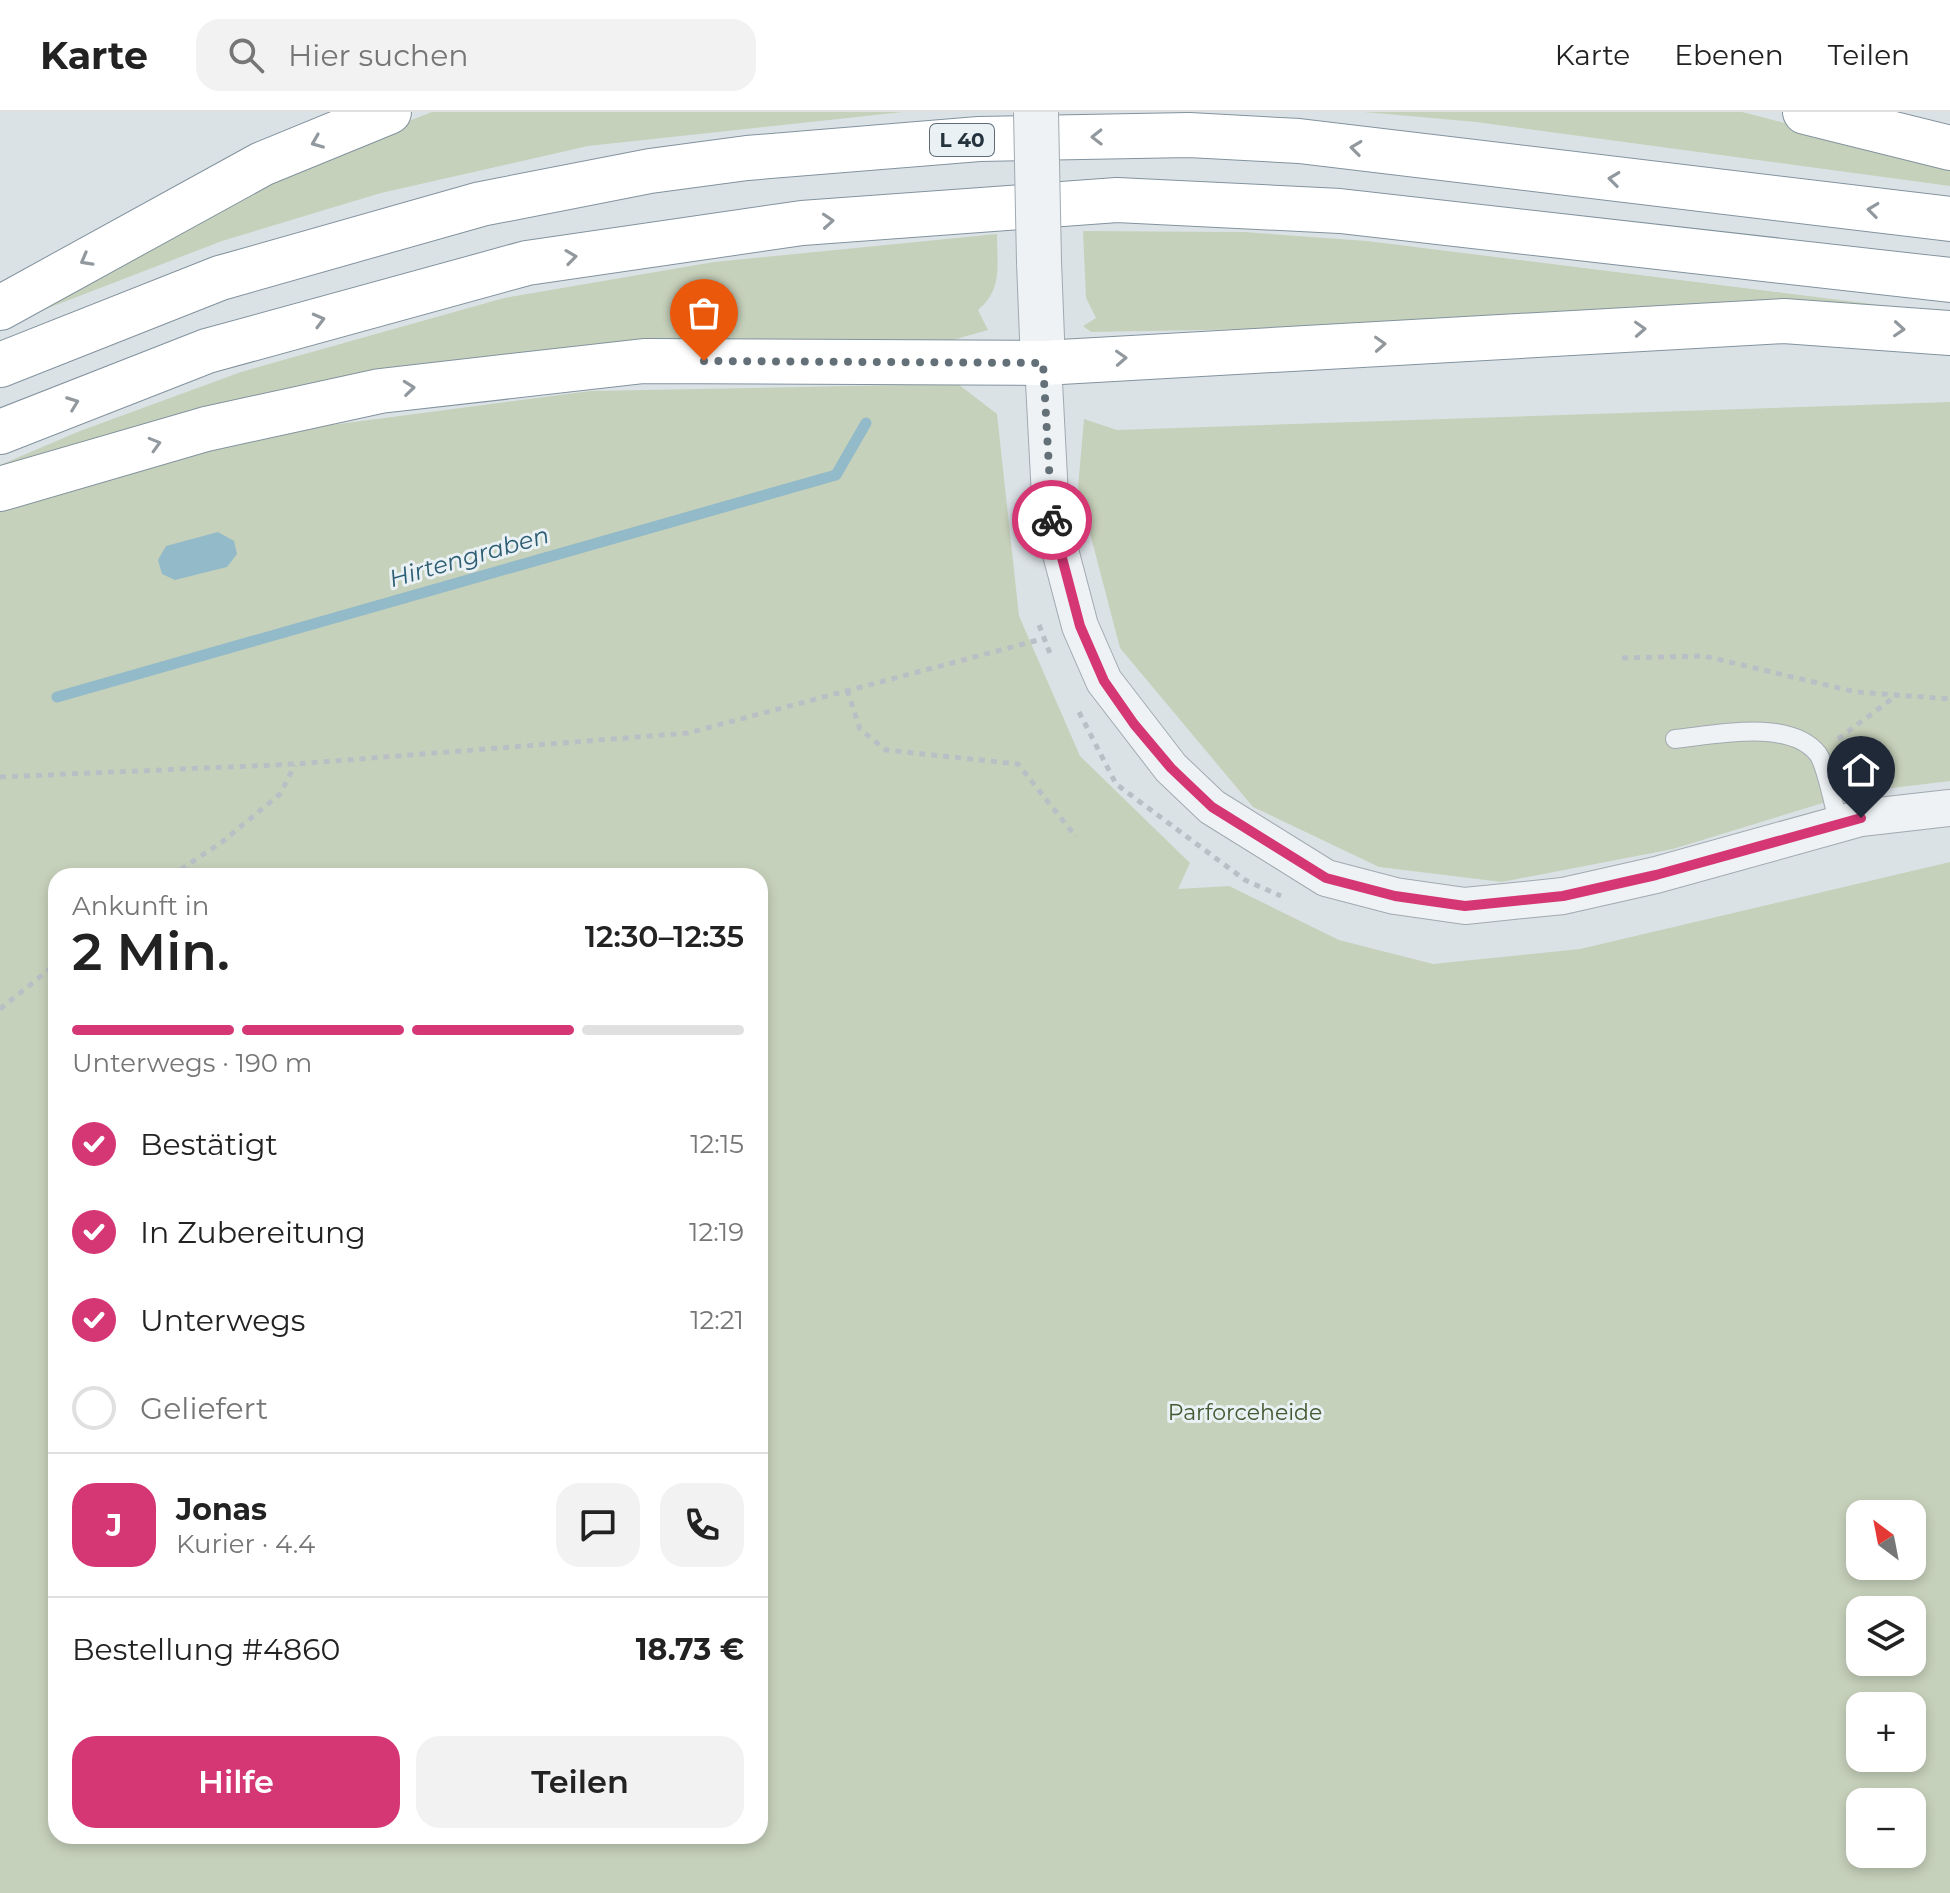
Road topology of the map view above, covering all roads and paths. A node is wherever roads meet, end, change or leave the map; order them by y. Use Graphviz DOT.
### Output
graph roads {
  1 [pos="389,112"];
  2 [pos="1036,112"];
  3 [pos="1805,112"];
  4 [pos="1950,148"];
  5 [pos="1950,219"];
  6 [pos="1950,280"];
  7 [pos="0,308"];
  8 [pos="1950,333"];
  9 [pos="1043,363"];
  10 [pos="0,365"];
  11 [pos="0,432"];
  12 [pos="0,489"];
  13 [pos="1039,624"];
  14 [pos="1080,626"];
  15 [pos="1041,639"];
  16 [pos="1622,658"];
  17 [pos="1055,665"];
  18 [pos="847,690"];
  19 [pos="1897,695"];
  20 [pos="1950,699"];
  21 [pos="1075,705"];
  22 [pos="1675,739"];
  23 [pos="1818,754"];
  24 [pos="296,764"];
  25 [pos="0,777"];
  26 [pos="1950,808"];
  27 [pos="1839,825"];
  28 [pos="1076,837"];
  29 [pos="183,868"];
  30 [pos="1289,899"];
  31 [pos="48,970"];
  32 [pos="0,1009"];
  1 -- 7 [label="highway, one-way"];
  2 -- 9 [label="street, bridge"];
  3 -- 4 [label="highway"];
  5 -- 10 [label="highway, L 40, one-way"];
  11 -- 6 [label="highway, one-way"];
  9 -- 8 [label="highway, one-way"];
  12 -- 9 [label="highway, one-way"];
  9 -- 14 [label="street"];
  13 -- 15 [label="path"];
  14 -- 15 [label="path"];
  14 -- 27 [label="street"];
  15 -- 17 [label="path"];
  15 -- 18 [label="path"];
  16 -- 19 [label="path"];
  18 -- 24 [label="path"];
  18 -- 28 [label="path"];
  19 -- 20 [label="path"];
  19 -- 23 [label="path"];
  21 -- 30 [label="path"];
  22 -- 23 [label="lane"];
  23 -- 27 [label="lane"];
  24 -- 25 [label="path"];
  24 -- 29 [label="path"];
  26 -- 27 [label="street"];
  31 -- 32 [label="path"];
}
